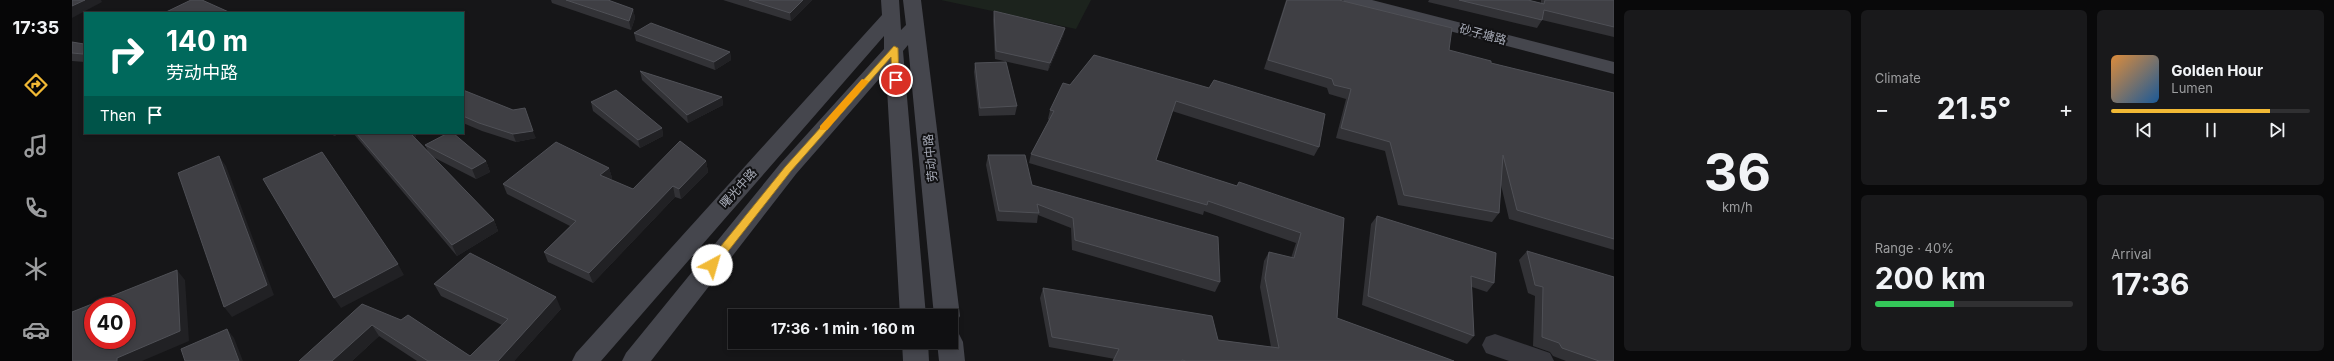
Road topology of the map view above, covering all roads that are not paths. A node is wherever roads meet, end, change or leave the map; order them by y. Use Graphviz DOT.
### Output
graph roads {
  1 [pos="912,0"];
  2 [pos="1352,0"];
  3 [pos="1386,0"];
  4 [pos="891,8"];
  5 [pos="915,26"];
  6 [pos="894,48"];
  7 [pos="1614,58"];
  8 [pos="1614,68"];
  9 [pos="913,309"];
  10 [pos="946,309"];
  11 [pos="1495,345"];
  12 [pos="915,349"];
  13 [pos="951,349"];
  14 [pos="585,361"];
  15 [pos="635,361"];
  16 [pos="916,361"];
  17 [pos="952,361"];
  18 [pos="1541,361"];
  1 -- 5 [label="street, 劳动中路"];
  2 -- 8 [label="street, 砂子塘路"];
  3 -- 7 [label="street, 砂子塘路"];
  4 -- 6 [label="street"];
  4 -- 14 [label="street, 曙光中路"];
  5 -- 6 [label="street"];
  5 -- 10 [label="street, 劳动中路"];
  6 -- 9 [label="street"];
  6 -- 15 [label="street"];
  11 -- 18 [label="street"];
  12 -- 16 [label="street"];
  13 -- 17 [label="street"];
}
